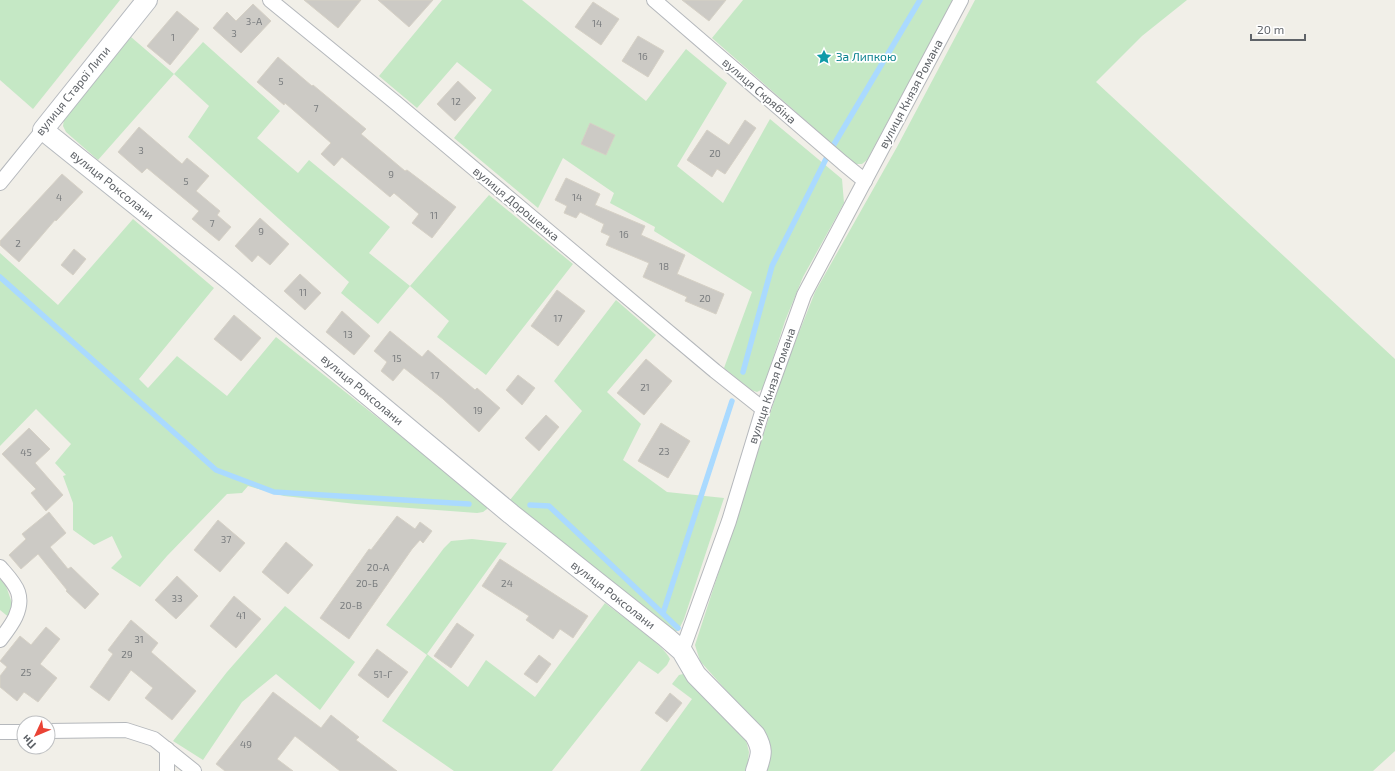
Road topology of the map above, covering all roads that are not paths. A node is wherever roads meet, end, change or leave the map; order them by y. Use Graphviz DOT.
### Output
graph roads {
  1 [pos="147,0"];
  2 [pos="270,0"];
  3 [pos="654,0"];
  4 [pos="961,0"];
  5 [pos="42,130"];
  6 [pos="866,181"];
  7 [pos="0,183"];
  8 [pos="763,409"];
  9 [pos="0,567"];
  10 [pos="0,640"];
  11 [pos="682,651"];
  12 [pos="56,731"];
  13 [pos="0,732"];
  14 [pos="16,732"];
  15 [pos="167,749"];
  16 [pos="167,771"];
  17 [pos="194,771"];
  18 [pos="756,771"];
  1 -- 5 [label="street, вулиця Старої Липи"];
  2 -- 8 [label="street, вулиця Дорошенка"];
  3 -- 6 [label="street, вулиця Скрябіна"];
  4 -- 6 [label="street, вулиця Князя Романа"];
  5 -- 7 [label="street, вулиця Старої Липи"];
  5 -- 11 [label="street, вулиця Роксолани"];
  6 -- 8 [label="street, вулиця Князя Романа"];
  8 -- 11 [label="street, вулиця Князя Романа"];
  9 -- 10 [label="street"];
  11 -- 18 [label="street"];
  12 -- 15 [label="street"];
  13 -- 14 [label="street"];
  15 -- 16 [label="street"];
  15 -- 17 [label="street"];
}
